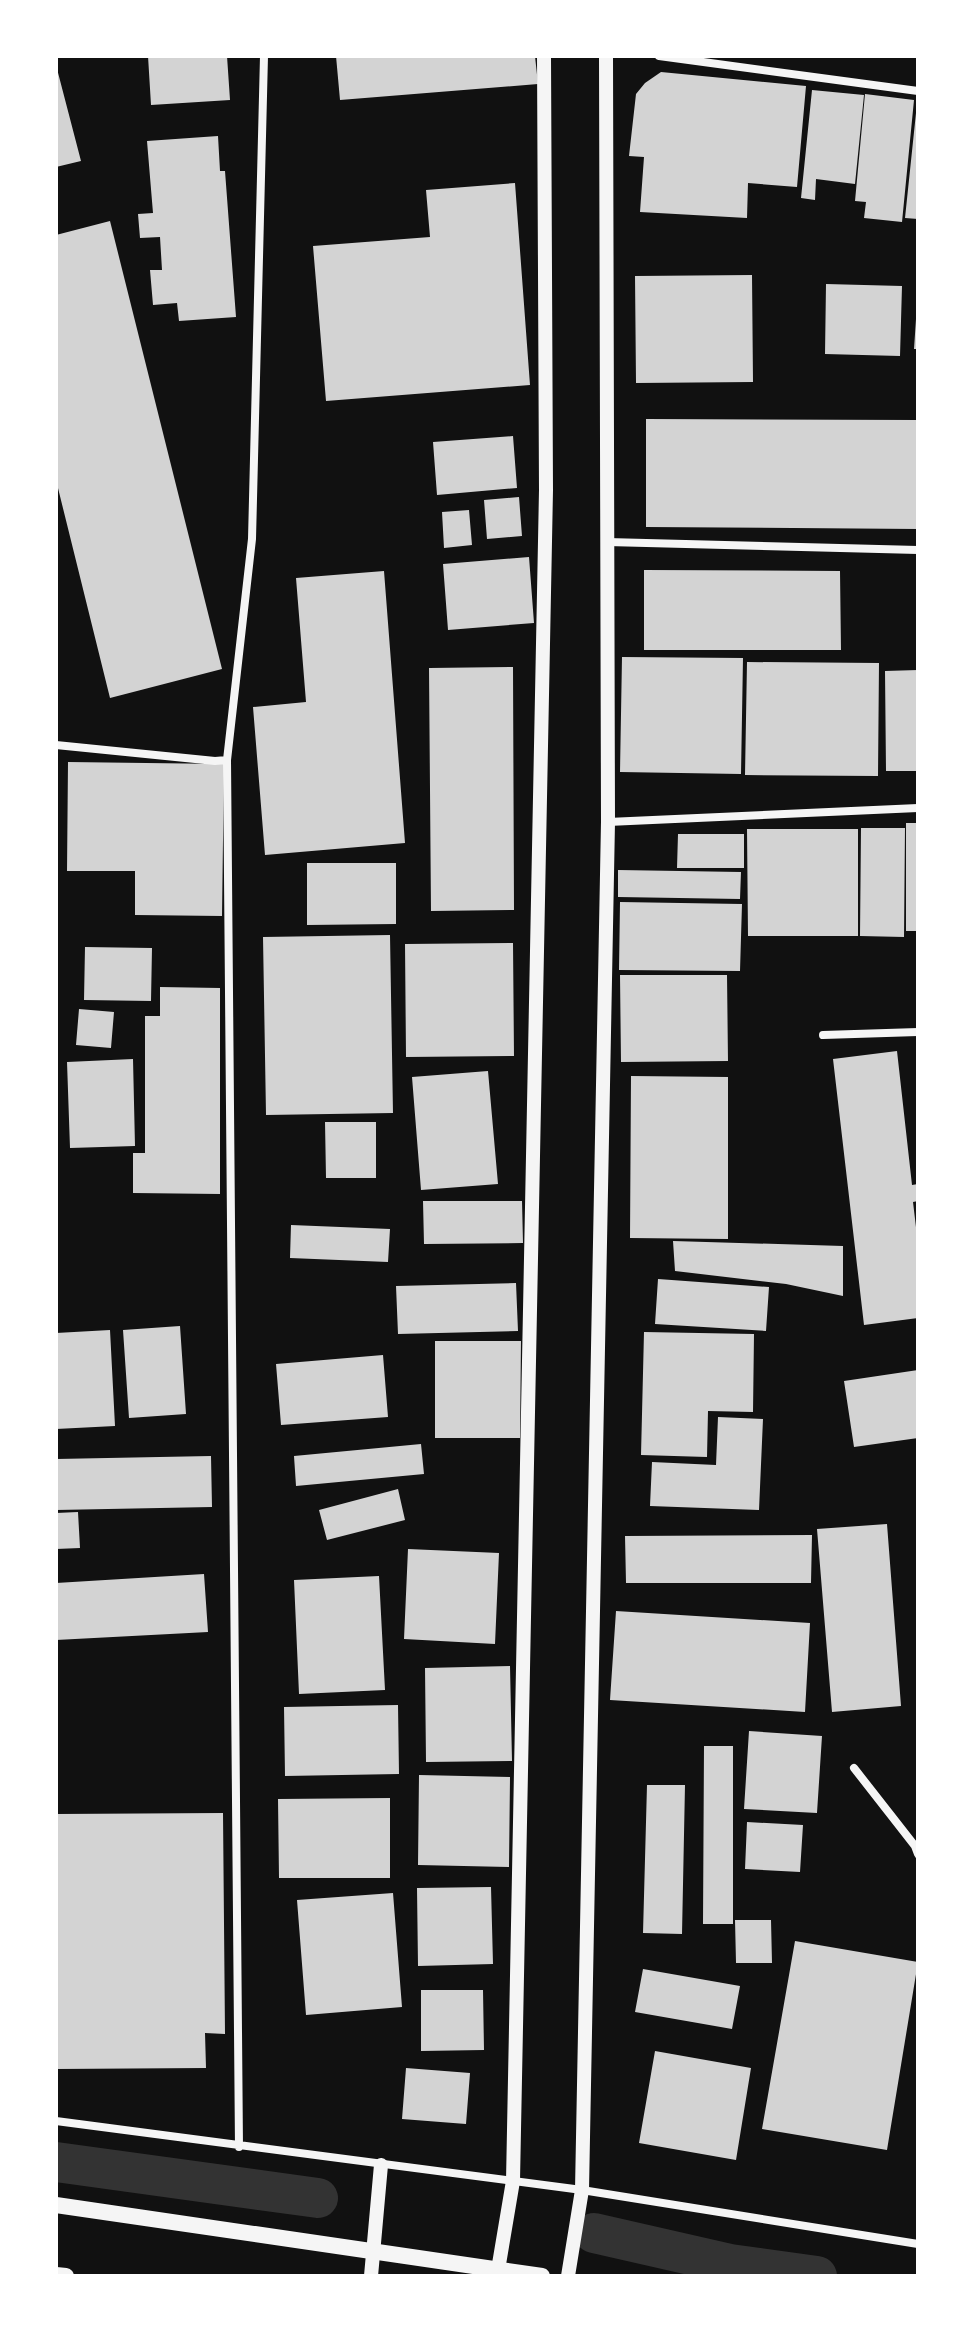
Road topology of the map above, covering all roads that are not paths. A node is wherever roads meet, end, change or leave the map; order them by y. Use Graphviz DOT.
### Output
graph roads {
  1 [pos="264,56"];
  2 [pos="544,56"];
  3 [pos="606,56"];
  4 [pos="659,56"];
  5 [pos="918,91"];
  6 [pos="606,542"];
  7 [pos="918,550"];
  8 [pos="56,745"];
  9 [pos="227,760"];
  10 [pos="918,808"];
  11 [pos="608,822"];
  12 [pos="918,1032"];
  13 [pos="823,1035"];
  14 [pos="854,1768"];
  15 [pos="918,1854"];
  16 [pos="56,2121"];
  17 [pos="239,2147"];
  18 [pos="381,2165"];
  19 [pos="513,2181"];
  20 [pos="582,2190"];
  21 [pos="56,2205"];
  22 [pos="918,2244"];
  23 [pos="373,2252"];
  24 [pos="497,2273"];
  25 [pos="56,2275"];
  26 [pos="66,2276"];
  27 [pos="371,2276"];
  28 [pos="542,2276"];
  29 [pos="568,2276"];
  1 -- 9 [label="street"];
  2 -- 19 [label="street"];
  3 -- 6 [label="street"];
  4 -- 5 [label="street"];
  6 -- 7 [label="street"];
  6 -- 11 [label="street"];
  8 -- 9 [label="street"];
  9 -- 17 [label="street"];
  10 -- 11 [label="street"];
  11 -- 20 [label="street"];
  12 -- 13 [label="street"];
  14 -- 15 [label="street"];
  16 -- 17 [label="street"];
  17 -- 18 [label="street"];
  18 -- 19 [label="street"];
  18 -- 23 [label="street"];
  19 -- 20 [label="street"];
  19 -- 24 [label="street"];
  20 -- 22 [label="street"];
  20 -- 29 [label="street"];
  21 -- 23 [label="main road"];
  23 -- 24 [label="main road"];
  23 -- 27 [label="street"];
  24 -- 28 [label="main road"];
  25 -- 26 [label="main road"];
}
